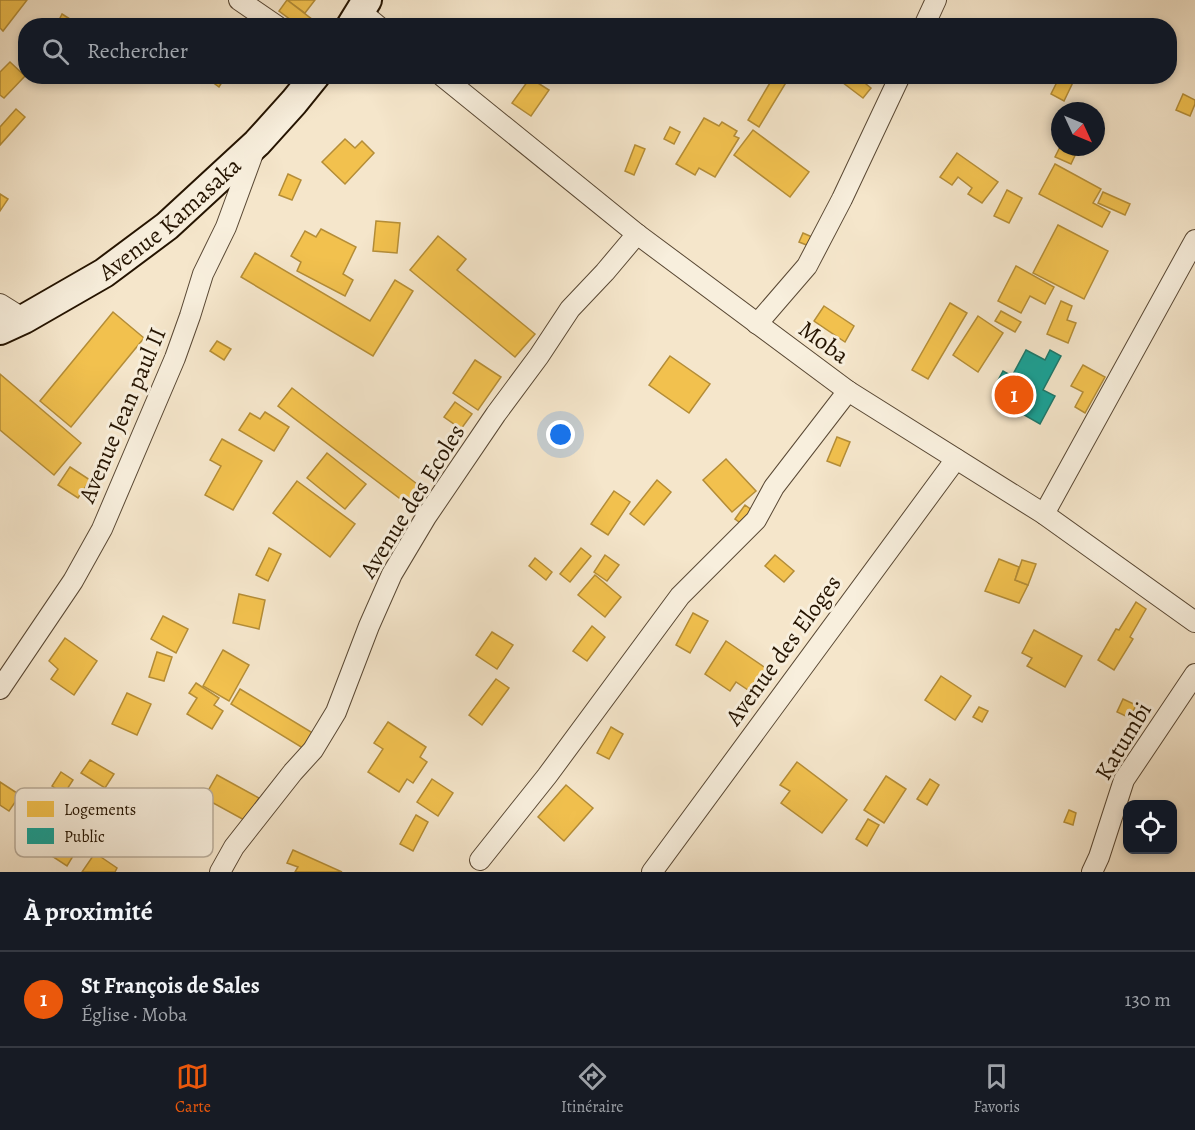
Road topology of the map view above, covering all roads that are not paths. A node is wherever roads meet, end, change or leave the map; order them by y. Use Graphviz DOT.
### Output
graph roads {
  1 [pos="239,0"];
  2 [pos="936,0"];
  3 [pos="265,18"];
  4 [pos="928,18"];
  5 [pos="309,84"];
  6 [pos="451,84"];
  7 [pos="896,84"];
  8 [pos="257,143"];
  9 [pos="637,234"];
  10 [pos="1195,240"];
  11 [pos="0,304"];
  12 [pos="757,324"];
  13 [pos="12,325"];
  14 [pos="848,391"];
  15 [pos="956,459"];
  16 [pos="1044,514"];
  17 [pos="1195,622"];
  18 [pos="1195,674"];
  19 [pos="0,690"];
  20 [pos="480,860"];
  21 [pos="220,872"];
  22 [pos="652,872"];
  23 [pos="1092,872"];
  1 -- 3 [label="street"];
  2 -- 4 [label="street"];
  5 -- 8 [label="street, Avenue Kamasaka"];
  6 -- 9 [label="street, Moba"];
  7 -- 12 [label="street"];
  8 -- 13 [label="street, Avenue Kamasaka"];
  8 -- 19 [label="street, Avenue Jean paul II"];
  9 -- 12 [label="street, Moba"];
  9 -- 21 [label="street, Avenue des Ecoles"];
  10 -- 16 [label="street"];
  11 -- 13 [label="street"];
  12 -- 14 [label="street, Moba"];
  14 -- 15 [label="street, Moba"];
  14 -- 20 [label="street"];
  15 -- 16 [label="street, Moba"];
  15 -- 22 [label="street, Avenue des Eloges"];
  16 -- 17 [label="street, Moba"];
  18 -- 23 [label="street, Katumbi"];
}
